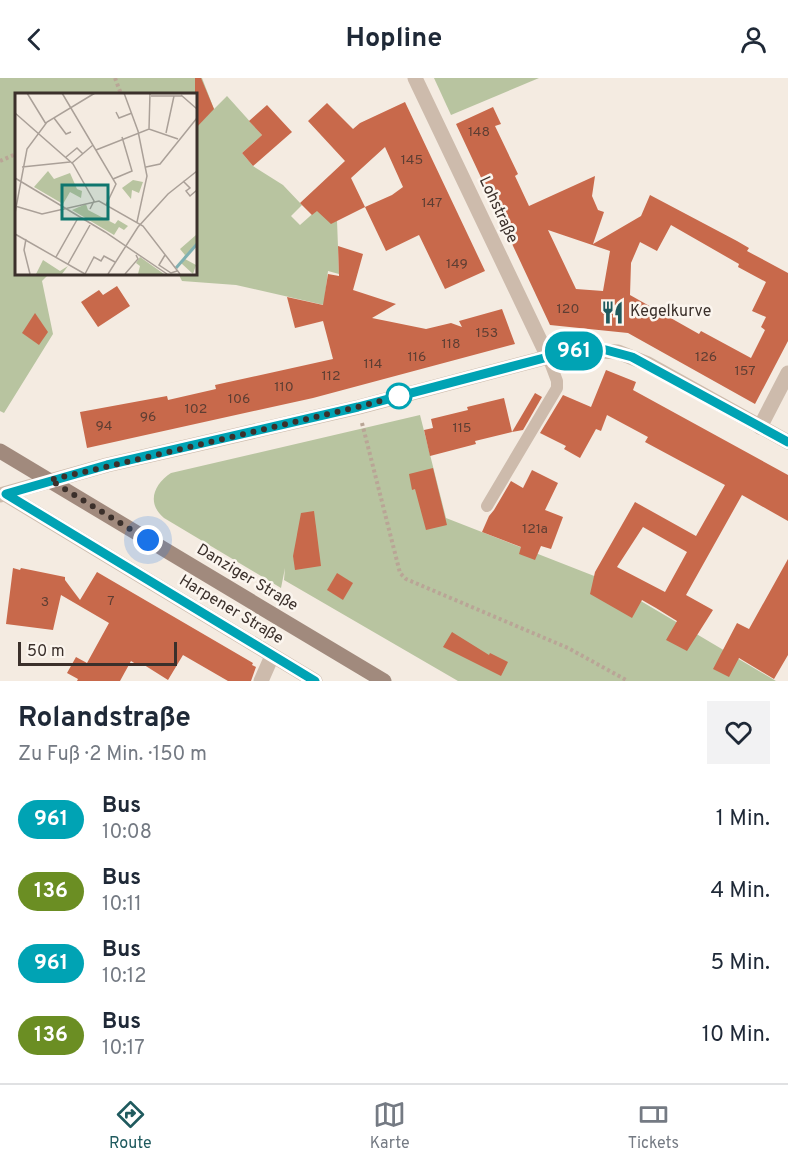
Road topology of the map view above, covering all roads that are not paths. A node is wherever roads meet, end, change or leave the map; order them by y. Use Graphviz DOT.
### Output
graph roads {
  1 [pos="415,78"];
  2 [pos="548,357"];
  3 [pos="788,373"];
  4 [pos="760,427"];
  5 [pos="788,442"];
  6 [pos="0,451"];
  7 [pos="50,480"];
  8 [pos="3,495"];
  9 [pos="487,506"];
  10 [pos="272,656"];
  11 [pos="261,681"];
  12 [pos="315,681"];
  13 [pos="384,681"];
  1 -- 2 [label="street, Lohstraße"];
  2 -- 4 [label="street"];
  2 -- 7 [label="street"];
  2 -- 9 [label="lane"];
  3 -- 4 [label="street"];
  4 -- 5 [label="street"];
  6 -- 7 [label="main road, Danziger Straße"];
  7 -- 8 [label="street"];
  7 -- 13 [label="main road, Danziger Straße"];
  8 -- 10 [label="street, Harpener Straße"];
  10 -- 11 [label="street"];
  10 -- 12 [label="street, Harpener Straße"];
}
